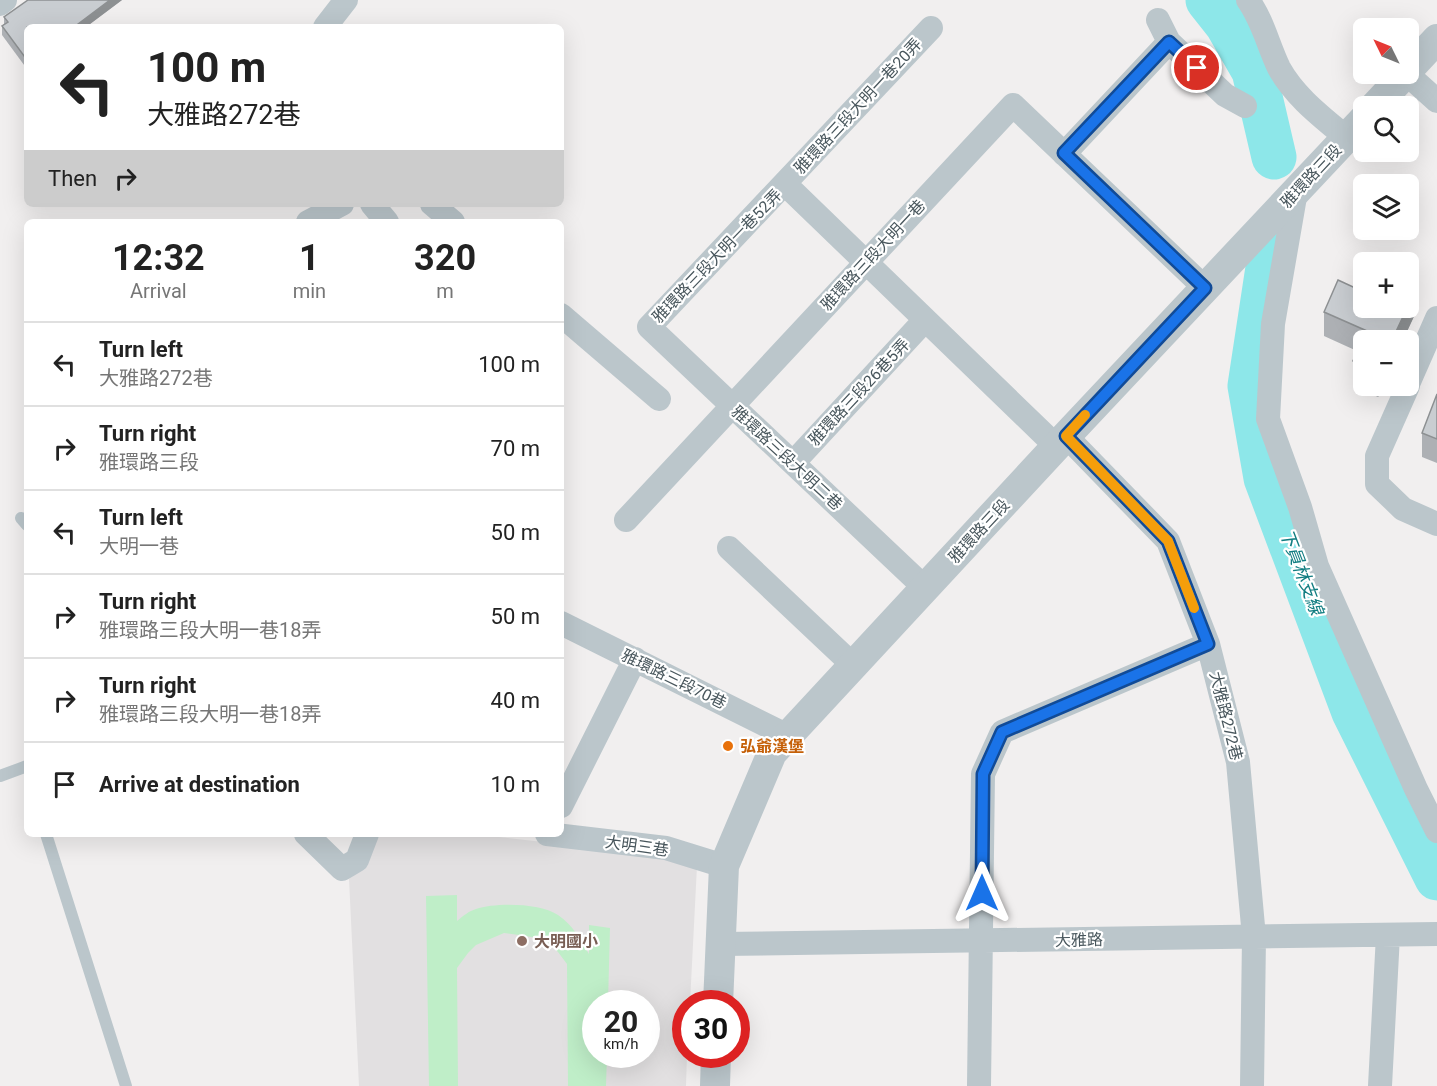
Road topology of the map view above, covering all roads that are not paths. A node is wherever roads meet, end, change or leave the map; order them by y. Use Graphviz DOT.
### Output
graph roads {
  1 [pos="5,0"];
  2 [pos="346,0"];
  3 [pos="1248,0"];
  4 [pos="0,4"];
  5 [pos="1158,20"];
  6 [pos="327,24"];
  7 [pos="931,28"];
  8 [pos="1437,39"];
  9 [pos="1169,42"];
  10 [pos="1419,59"];
  11 [pos="1396,84"];
  12 [pos="1419,84"];
  13 [pos="1384,96"];
  14 [pos="1437,101"];
  15 [pos="1245,106"];
  16 [pos="1353,127"];
  17 [pos="1353,130"];
  18 [pos="1064,153"];
  19 [pos="785,184"];
  20 [pos="1296,191"];
  21 [pos="336,207"];
  22 [pos="374,207"];
  23 [pos="436,207"];
  24 [pos="314,219"];
  25 [pos="384,219"];
  26 [pos="450,219"];
  27 [pos="866,263"];
  28 [pos="1205,288"];
  29 [pos="564,318"];
  30 [pos="1437,318"];
  31 [pos="925,320"];
  32 [pos="649,327"];
  33 [pos="1419,360"];
  34 [pos="1403,396"];
  35 [pos="659,399"];
  36 [pos="732,406"];
  37 [pos="1061,441"];
  38 [pos="793,463"];
  39 [pos="626,520"];
  40 [pos="1437,524"];
  41 [pos="729,548"];
  42 [pos="925,588"];
  43 [pos="564,624"];
  44 [pos="1208,644"];
  45 [pos="634,659"];
  46 [pos="853,665"];
  47 [pos="788,736"];
  48 [pos="24,770"];
  49 [pos="0,777"];
  50 [pos="564,800"];
  51 [pos="1437,831"];
  52 [pos="564,836"];
  53 [pos="47,837"];
  54 [pos="309,837"];
  55 [pos="366,837"];
  56 [pos="724,867"];
  57 [pos="1437,934"];
  58 [pos="1388,935"];
  59 [pos="1254,937"];
  60 [pos="982,941"];
  61 [pos="721,944"];
  62 [pos="719,990"];
  63 [pos="716,1068"];
  64 [pos="126,1086"];
  65 [pos="715,1086"];
  66 [pos="979,1086"];
  67 [pos="1252,1086"];
  68 [pos="1380,1086"];
  1 -- 4 [label="street"];
  2 -- 6 [label="street"];
  3 -- 16 [label="street"];
  5 -- 9 [label="street"];
  7 -- 19 [label="street, 雅環路三段大明一巷20弄"];
  8 -- 10 [label="street"];
  9 -- 15 [label="street"];
  9 -- 18 [label="street"];
  11 -- 13 [label="street"];
  12 -- 14 [label="street"];
  17 -- 20 [label="street, 雅環路三段"];
  18 -- 27 [label="street, 雅環路三段大明一巷"];
  18 -- 28 [label="street"];
  19 -- 27 [label="street"];
  19 -- 32 [label="street, 雅環路三段大明一巷52弄"];
  20 -- 28 [label="street, 雅環路三段"];
  20 -- 51 [label="street"];
  21 -- 24 [label="street"];
  22 -- 25 [label="street"];
  23 -- 26 [label="street"];
  27 -- 31 [label="street"];
  27 -- 36 [label="street, 雅環路三段大明一巷"];
  28 -- 37 [label="street, 雅環路三段"];
  29 -- 35 [label="street"];
  30 -- 33 [label="street"];
  31 -- 37 [label="street"];
  31 -- 38 [label="street, 雅環路三段26巷5弄"];
  32 -- 36 [label="street, 雅環路三段大明二巷"];
  34 -- 40 [label="street"];
  36 -- 38 [label="street, 雅環路三段大明二巷"];
  36 -- 39 [label="street, 雅環路三段大明一巷"];
  37 -- 42 [label="street, 雅環路三段"];
  37 -- 44 [label="street, 大雅路272巷"];
  38 -- 42 [label="street, 雅環路三段大明二巷"];
  41 -- 46 [label="street"];
  42 -- 46 [label="street, 雅環路三段"];
  43 -- 45 [label="street, 雅環路三段70巷"];
  44 -- 59 [label="street, 大雅路272巷"];
  44 -- 60 [label="street"];
  45 -- 47 [label="street, 雅環路三段70巷"];
  45 -- 50 [label="street"];
  46 -- 47 [label="street, 雅環路三段"];
  47 -- 56 [label="street, 雅環路三段"];
  48 -- 49 [label="lane"];
  52 -- 56 [label="street, 大明三巷"];
  53 -- 64 [label="lane"];
  54 -- 55 [label="street"];
  56 -- 61 [label="street, 雅環路三段"];
  57 -- 58 [label="street, 大雅路"];
  58 -- 59 [label="street, 大雅路"];
  58 -- 68 [label="street"];
  59 -- 60 [label="street, 大雅路"];
  59 -- 67 [label="street, 大雅路272巷"];
  60 -- 61 [label="street, 大雅路"];
  60 -- 66 [label="street"];
  61 -- 62 [label="street, 雅環路三段"];
  63 -- 65 [label="street"];
}
